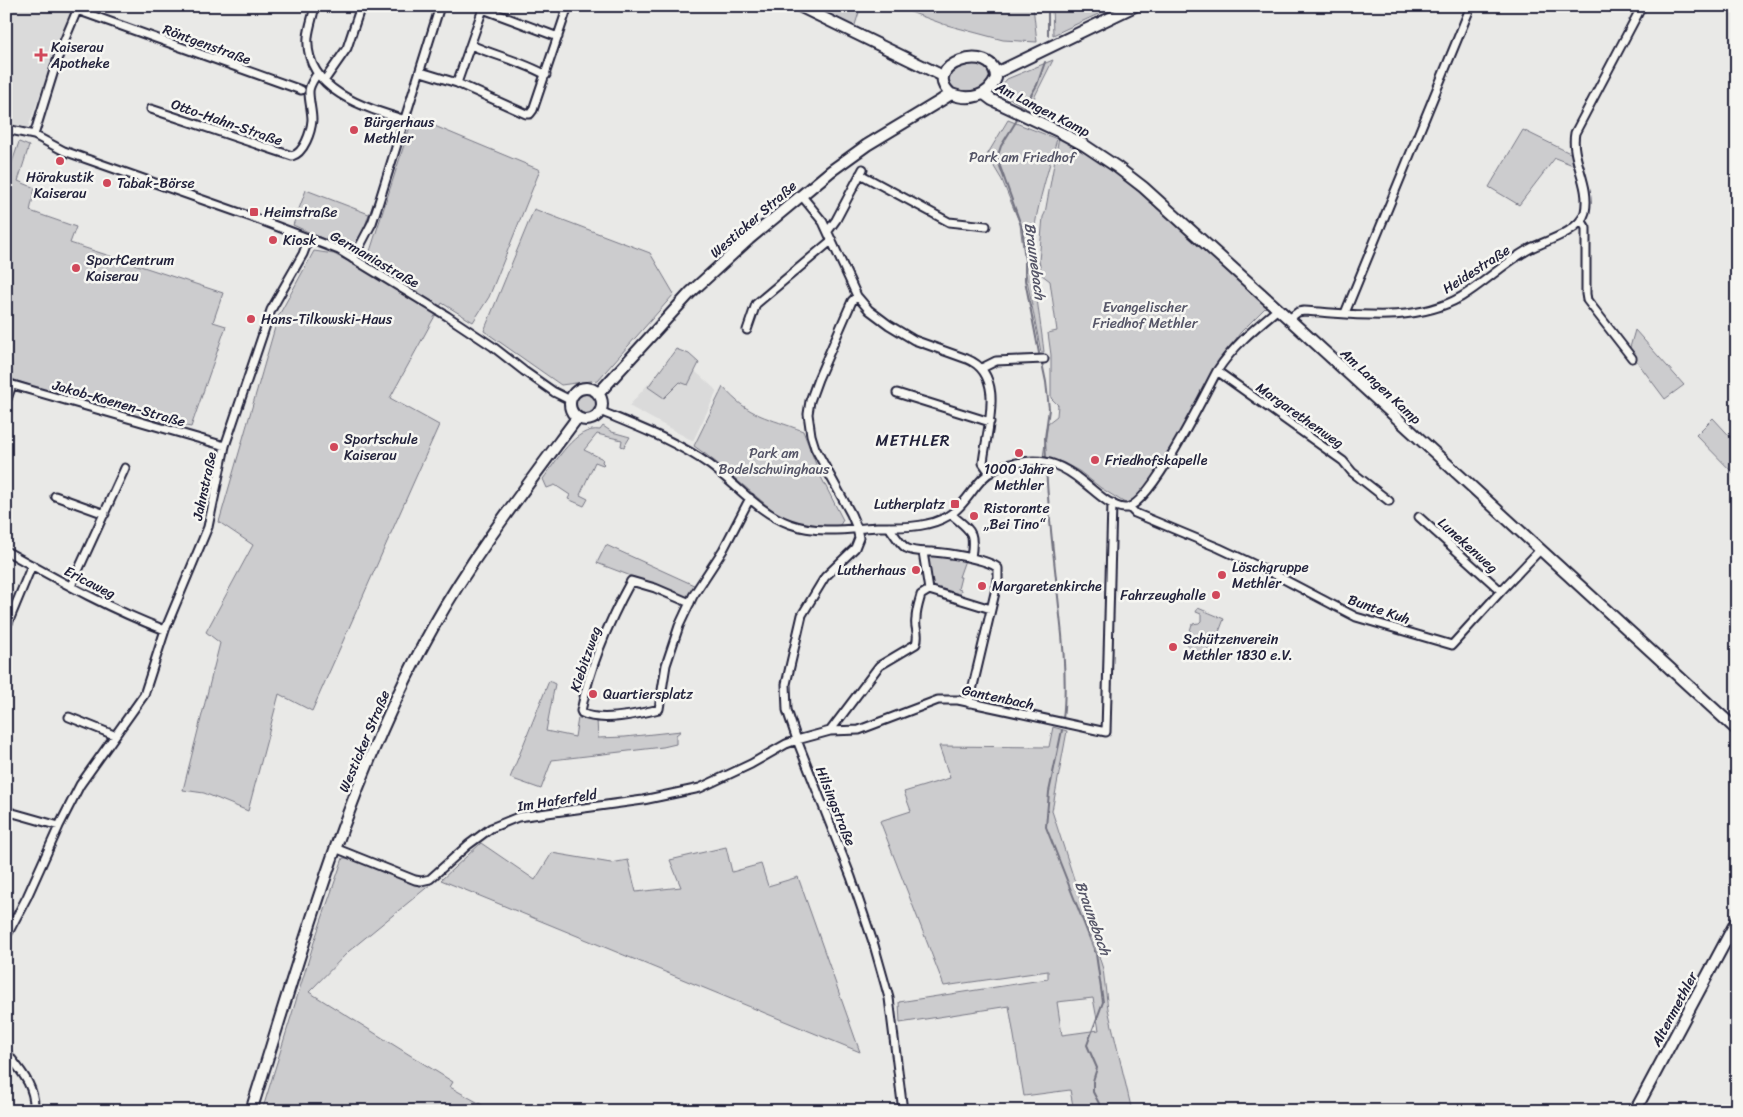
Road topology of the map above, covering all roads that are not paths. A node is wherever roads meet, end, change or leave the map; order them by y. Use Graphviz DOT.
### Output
graph roads {
  1 [pos="315,6"];
  2 [pos="361,6"];
  3 [pos="440,6"];
  4 [pos="568,6"];
  5 [pos="799,6"];
  6 [pos="1135,6"];
  7 [pos="1471,6"];
  8 [pos="1642,6"];
  9 [pos="78,8"];
  10 [pos="484,8"];
  11 [pos="558,36"];
  12 [pos="471,45"];
  13 [pos="421,72"];
  14 [pos="996,73"];
  15 [pos="317,74"];
  16 [pos="546,75"];
  17 [pos="943,76"];
  18 [pos="324,81"];
  19 [pos="457,83"];
  20 [pos="301,90"];
  21 [pos="951,94"];
  22 [pos="984,94"];
  23 [pos="152,109"];
  24 [pos="406,120"];
  25 [pos="6,129"];
  26 [pos="34,135"];
  27 [pos="801,195"];
  28 [pos="1580,220"];
  29 [pos="986,226"];
  30 [pos="828,230"];
  31 [pos="310,238"];
  32 [pos="832,240"];
  33 [pos="354,259"];
  34 [pos="857,296"];
  35 [pos="1278,309"];
  36 [pos="1345,313"];
  37 [pos="1289,319"];
  38 [pos="747,330"];
  39 [pos="1632,358"];
  40 [pos="1044,359"];
  41 [pos="982,368"];
  42 [pos="1217,371"];
  43 [pos="9,384"];
  44 [pos="897,393"];
  45 [pos="598,394"];
  46 [pos="570,400"];
  47 [pos="6,402"];
  48 [pos="600,411"];
  49 [pos="577,418"];
  50 [pos="990,422"];
  51 [pos="225,446"];
  52 [pos="125,468"];
  53 [pos="990,473"];
  54 [pos="55,496"];
  55 [pos="750,498"];
  56 [pos="1389,501"];
  57 [pos="1112,503"];
  58 [pos="1129,508"];
  59 [pos="105,514"];
  60 [pos="952,514"];
  61 [pos="1419,517"];
  62 [pos="889,527"];
  63 [pos="857,528"];
  64 [pos="1540,550"];
  65 [pos="6,551"];
  66 [pos="923,552"];
  67 [pos="971,558"];
  68 [pos="32,565"];
  69 [pos="70,586"];
  70 [pos="929,590"];
  71 [pos="1501,590"];
  72 [pos="690,603"];
  73 [pos="991,609"];
  74 [pos="6,628"];
  75 [pos="165,630"];
  76 [pos="969,703"];
  77 [pos="69,717"];
  78 [pos="830,730"];
  79 [pos="1737,730"];
  80 [pos="114,735"];
  81 [pos="797,740"];
  82 [pos="6,812"];
  83 [pos="59,826"];
  84 [pos="336,848"];
  85 [pos="1737,920"];
  86 [pos="6,937"];
  87 [pos="6,1052"];
  88 [pos="34,1111"];
  89 [pos="251,1111"];
  90 [pos="903,1111"];
  91 [pos="1635,1111"];
  1 -- 15 [label="street"];
  2 -- 18 [label="street"];
  3 -- 13 [label="street"];
  4 -- 11 [label="street"];
  5 -- 17 [label="street"];
  6 -- 14 [label="street"];
  7 -- 36 [label="street"];
  8 -- 28 [label="street"];
  9 -- 20 [label="street, Röntgenstraße"];
  9 -- 26 [label="street"];
  10 -- 11 [label="street"];
  10 -- 12 [label="street"];
  11 -- 16 [label="street"];
  12 -- 16 [label="street"];
  12 -- 19 [label="street"];
  13 -- 19 [label="street"];
  13 -- 24 [label="street"];
  14 -- 17 [label="street"];
  14 -- 22 [label="street"];
  15 -- 18 [label="street"];
  15 -- 23 [label="street, Otto-Hahn-Straße"];
  16 -- 19 [label="street"];
  17 -- 21 [label="street"];
  18 -- 24 [label="street"];
  21 -- 22 [label="street"];
  21 -- 27 [label="street, Westicker Straße"];
  22 -- 35 [label="street, Am Langen Kamp"];
  24 -- 33 [label="street"];
  25 -- 26 [label="street, Germaniastraße"];
  26 -- 31 [label="street, Germaniastraße"];
  27 -- 30 [label="street"];
  27 -- 45 [label="street, Westicker Straße"];
  28 -- 36 [label="street, Heidestraße"];
  28 -- 39 [label="street"];
  29 -- 30 [label="street"];
  30 -- 32 [label="street"];
  31 -- 33 [label="street, Germaniastraße"];
  31 -- 51 [label="street, Jahnstraße"];
  32 -- 34 [label="street"];
  32 -- 38 [label="street"];
  33 -- 46 [label="street, Germaniastraße"];
  34 -- 41 [label="street"];
  34 -- 63 [label="street"];
  35 -- 37 [label="street, Am Langen Kamp"];
  35 -- 42 [label="street"];
  36 -- 37 [label="street, Heidestraße"];
  37 -- 64 [label="street, Am Langen Kamp"];
  40 -- 41 [label="street"];
  41 -- 50 [label="street"];
  42 -- 56 [label="street, Margarethenweg"];
  42 -- 58 [label="street"];
  43 -- 47 [label="street"];
  43 -- 51 [label="street, Jakob-Koenen-Straße"];
  44 -- 50 [label="street"];
  45 -- 46 [label="street"];
  45 -- 48 [label="street"];
  46 -- 49 [label="street"];
  48 -- 49 [label="street"];
  48 -- 55 [label="street"];
  49 -- 84 [label="street, Westicker Straße"];
  50 -- 53 [label="street"];
  51 -- 75 [label="street, Jahnstraße"];
  52 -- 59 [label="street"];
  53 -- 57 [label="street"];
  53 -- 60 [label="street"];
  54 -- 59 [label="street"];
  55 -- 63 [label="street"];
  55 -- 72 [label="street, Kiebitzweg"];
  57 -- 58 [label="street"];
  57 -- 76 [label="street, Gantenbach"];
  58 -- 71 [label="street, Bunte Kuh"];
  59 -- 69 [label="street"];
  60 -- 62 [label="street"];
  60 -- 67 [label="street"];
  61 -- 71 [label="street, Lunekenweg"];
  62 -- 63 [label="street"];
  62 -- 66 [label="street"];
  63 -- 81 [label="street, Hilsingstraße"];
  64 -- 71 [label="street, Bunte Kuh"];
  64 -- 79 [label="street, Am Langen Kamp"];
  65 -- 68 [label="street, Ericaweg"];
  66 -- 67 [label="street"];
  66 -- 70 [label="street"];
  67 -- 73 [label="street"];
  68 -- 69 [label="street, Ericaweg"];
  68 -- 74 [label="street"];
  69 -- 75 [label="street, Ericaweg"];
  70 -- 73 [label="street"];
  70 -- 78 [label="street"];
  72 -- 72 [label="street, Kiebitzweg"];
  73 -- 76 [label="street"];
  75 -- 80 [label="street, Jahnstraße"];
  76 -- 78 [label="street, Gantenbach"];
  77 -- 80 [label="street"];
  78 -- 81 [label="street, Gantenbach"];
  80 -- 83 [label="street, Jahnstraße"];
  81 -- 84 [label="street, Im Haferfeld"];
  81 -- 90 [label="street, Hilsingstraße"];
  82 -- 83 [label="street"];
  83 -- 86 [label="street, Jahnstraße"];
  84 -- 89 [label="street, Westicker Straße"];
  85 -- 91 [label="street, Altenmethler"];
  87 -- 88 [label="street"];
}
